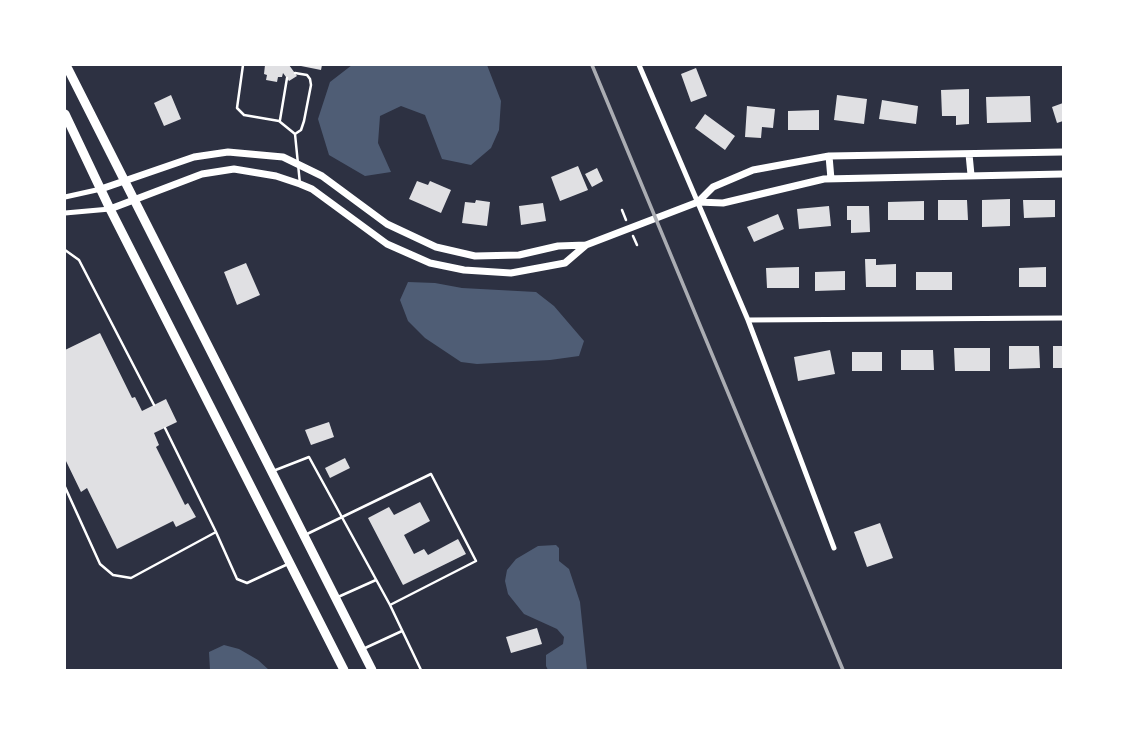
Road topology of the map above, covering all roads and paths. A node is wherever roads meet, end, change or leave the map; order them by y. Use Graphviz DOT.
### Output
graph roads {
  1 [pos="66,65"];
  2 [pos="243,65"];
  3 [pos="639,65"];
  4 [pos="295,73"];
  5 [pos="287,78"];
  6 [pos="65,114"];
  7 [pos="279,121"];
  8 [pos="295,134"];
  9 [pos="1063,152"];
  10 [pos="969,153"];
  11 [pos="829,156"];
  12 [pos="299,164"];
  13 [pos="1063,174"];
  14 [pos="971,175"];
  15 [pos="831,179"];
  16 [pos="124,180"];
  17 [pos="300,184"];
  18 [pos="102,189"];
  19 [pos="65,197"];
  20 [pos="134,201"];
  21 [pos="698,202"];
  22 [pos="110,209"];
  23 [pos="622,210"];
  24 [pos="65,214"];
  25 [pos="627,222"];
  26 [pos="633,235"];
  27 [pos="586,245"];
  28 [pos="637,246"];
  29 [pos="65,250"];
  30 [pos="1063,318"];
  31 [pos="748,320"];
  32 [pos="154,405"];
  33 [pos="165,428"];
  34 [pos="272,472"];
  35 [pos="65,488"];
  36 [pos="343,518"];
  37 [pos="216,533"];
  38 [pos="304,535"];
  39 [pos="834,548"];
  40 [pos="290,563"];
  41 [pos="376,580"];
  42 [pos="336,598"];
  43 [pos="390,605"];
  44 [pos="402,631"];
  45 [pos="362,649"];
  46 [pos="344,670"];
  47 [pos="372,670"];
  48 [pos="421,670"];
  1 -- 16 [label="main road"];
  2 -- 7 [label="lane"];
  3 -- 21 [label="street"];
  4 -- 8 [label="lane"];
  5 -- 7 [label="lane"];
  6 -- 18 [label="main road"];
  7 -- 8 [label="lane"];
  8 -- 12 [label="lane"];
  9 -- 10 [label="street"];
  10 -- 11 [label="street"];
  10 -- 14 [label="street"];
  11 -- 15 [label="street"];
  11 -- 21 [label="street"];
  12 -- 16 [label="street"];
  12 -- 17 [label="lane"];
  12 -- 27 [label="street"];
  13 -- 14 [label="street"];
  14 -- 15 [label="street"];
  15 -- 21 [label="street"];
  16 -- 18 [label="street"];
  16 -- 20 [label="main road"];
  17 -- 20 [label="street"];
  17 -- 27 [label="street"];
  18 -- 19 [label="street"];
  18 -- 22 [label="main road"];
  20 -- 22 [label="street"];
  20 -- 34 [label="main road"];
  21 -- 27 [label="street"];
  21 -- 31 [label="street"];
  22 -- 24 [label="street"];
  22 -- 40 [label="main road"];
  23 -- 25 [label="path"];
  26 -- 28 [label="path"];
  29 -- 32 [label="lane"];
  30 -- 31 [label="street"];
  31 -- 39 [label="street"];
  33 -- 37 [label="lane"];
  34 -- 36 [label="lane"];
  34 -- 38 [label="main road"];
  35 -- 37 [label="lane"];
  36 -- 38 [label="lane"];
  36 -- 41 [label="lane"];
  36 -- 43 [label="lane"];
  37 -- 40 [label="lane"];
  38 -- 42 [label="main road"];
  40 -- 46 [label="main road"];
  41 -- 42 [label="lane"];
  41 -- 43 [label="lane"];
  42 -- 45 [label="main road"];
  43 -- 44 [label="lane"];
  44 -- 45 [label="lane"];
  44 -- 48 [label="lane"];
  45 -- 47 [label="main road"];
}
